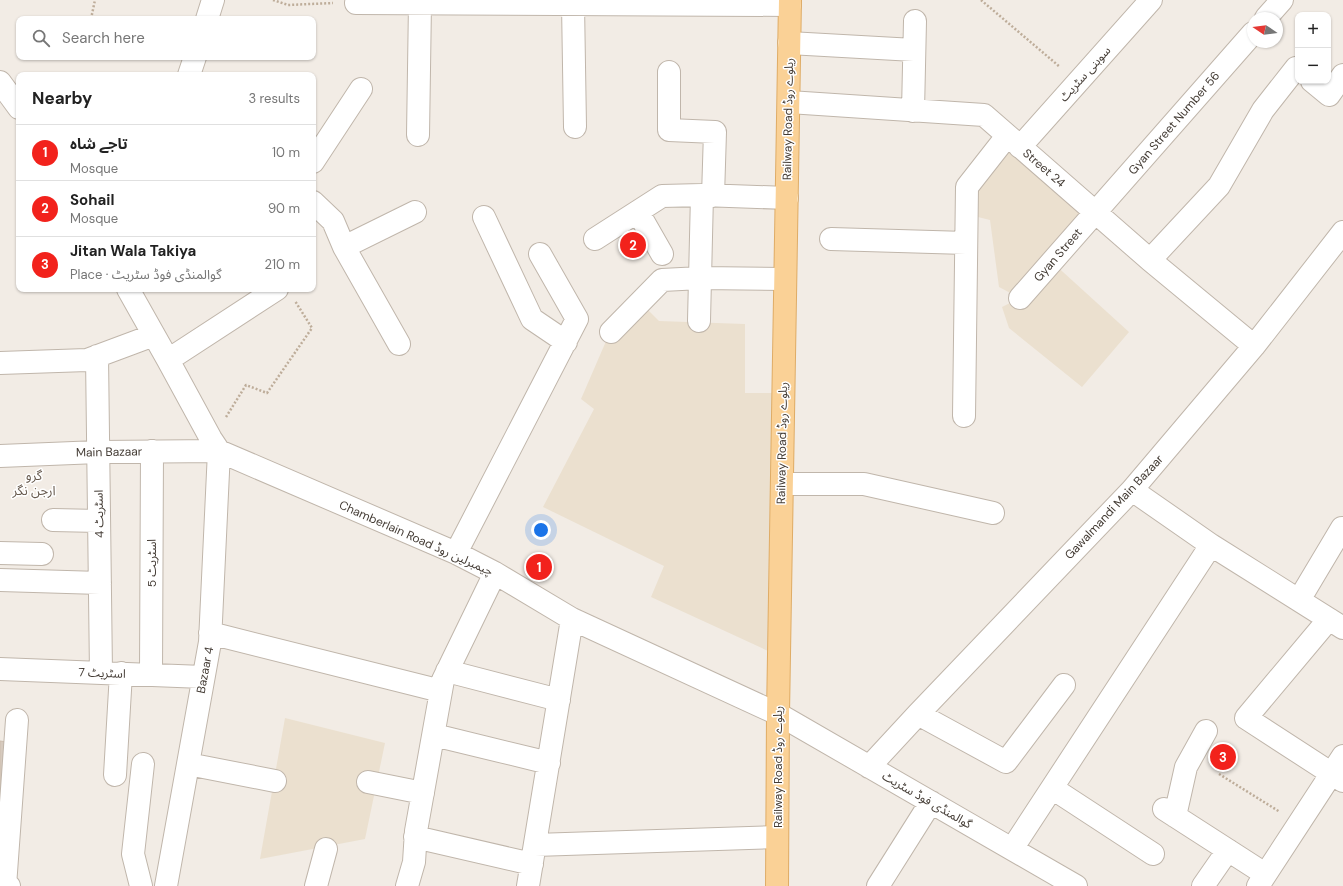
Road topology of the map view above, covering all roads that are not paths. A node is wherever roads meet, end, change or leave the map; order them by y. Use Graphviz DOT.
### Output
graph roads {
  1 [pos="213,0"];
  2 [pos="1150,0"];
  3 [pos="1282,0"];
  4 [pos="489,1"];
  5 [pos="356,2"];
  6 [pos="706,2"];
  7 [pos="420,3"];
  8 [pos="790,3"];
  9 [pos="573,4"];
  10 [pos="1271,12"];
  11 [pos="208,16"];
  12 [pos="915,20"];
  13 [pos="1247,40"];
  14 [pos="790,42"];
  15 [pos="914,50"];
  16 [pos="194,60"];
  17 [pos="1295,69"];
  18 [pos="190,72"];
  19 [pos="669,72"];
  20 [pos="1343,75"];
  21 [pos="0,82"];
  22 [pos="1316,84"];
  23 [pos="361,89"];
  24 [pos="789,102"];
  25 [pos="16,104"];
  26 [pos="913,111"];
  27 [pos="575,127"];
  28 [pos="418,135"];
  29 [pos="1014,141"];
  30 [pos="316,157"];
  31 [pos="707,196"];
  32 [pos="787,198"];
  33 [pos="316,205"];
  34 [pos="415,212"];
  35 [pos="638,212"];
  36 [pos="1096,213"];
  37 [pos="484,217"];
  38 [pos="1343,232"];
  39 [pos="831,238"];
  40 [pos="595,239"];
  41 [pos="966,244"];
  42 [pos="344,247"];
  43 [pos="540,254"];
  44 [pos="662,254"];
  45 [pos="1150,260"];
  46 [pos="701,278"];
  47 [pos="785,279"];
  48 [pos="130,292"];
  49 [pos="284,292"];
  50 [pos="1020,298"];
  51 [pos="699,321"];
  52 [pos="610,332"];
  53 [pos="154,335"];
  54 [pos="566,342"];
  55 [pos="399,344"];
  56 [pos="1254,346"];
  57 [pos="97,356"];
  58 [pos="168,360"];
  59 [pos="0,363"];
  60 [pos="964,416"];
  61 [pos="215,445"];
  62 [pos="152,451"];
  63 [pos="98,452"];
  64 [pos="0,456"];
  65 [pos="782,484"];
  66 [pos="1132,490"];
  67 [pos="993,513"];
  68 [pos="53,520"];
  69 [pos="99,521"];
  70 [pos="1342,528"];
  71 [pos="1211,545"];
  72 [pos="0,553"];
  73 [pos="42,554"];
  74 [pos="456,554"];
  75 [pos="495,574"];
  76 [pos="0,580"];
  77 [pos="100,583"];
  78 [pos="1299,600"];
  79 [pos="572,619"];
  80 [pos="1336,623"];
  81 [pos="210,633"];
  82 [pos="0,656"];
  83 [pos="0,669"];
  84 [pos="111,673"];
  85 [pos="151,674"];
  86 [pos="203,677"];
  87 [pos="444,681"];
  88 [pos="1064,685"];
  89 [pos="559,700"];
  90 [pos="778,714"];
  91 [pos="918,714"];
  92 [pos="17,720"];
  93 [pos="1206,731"];
  94 [pos="434,735"];
  95 [pos="549,763"];
  96 [pos="188,764"];
  97 [pos="869,767"];
  98 [pos="1339,770"];
  99 [pos="275,781"];
  100 [pos="368,782"];
  101 [pos="1052,788"];
  102 [pos="423,792"];
  103 [pos="931,802"];
  104 [pos="415,837"];
  105 [pos="778,837"];
  106 [pos="326,849"];
  107 [pos="1012,849"];
  108 [pos="1228,850"];
  109 [pos="1153,854"];
  110 [pos="534,855"];
  111 [pos="1261,880"];
  112 [pos="881,885"];
  113 [pos="9,886"];
  114 [pos="141,886"];
  115 [pos="166,886"];
  116 [pos="316,886"];
  117 [pos="407,886"];
  118 [pos="528,886"];
  119 [pos="777,886"];
  120 [pos="1076,886"];
  121 [pos="1203,886"];
  1 -- 11 [label="street"];
  2 -- 29 [label="street, سوہنی سٹریٹ"];
  3 -- 10 [label="street"];
  4 -- 7 [label="street"];
  4 -- 9 [label="street"];
  5 -- 7 [label="street"];
  6 -- 8 [label="street"];
  6 -- 9 [label="street"];
  7 -- 28 [label="street"];
  8 -- 14 [label="main road, Railway Road ریلوے روڈ"];
  9 -- 27 [label="street"];
  12 -- 15 [label="street"];
  13 -- 36 [label="street, Gyan Street Number 56"];
  14 -- 15 [label="street"];
  14 -- 24 [label="main road, Railway Road ریلوے روڈ"];
  15 -- 26 [label="street"];
  16 -- 18 [label="street"];
  17 -- 45 [label="street"];
  19 -- 31 [label="street"];
  20 -- 22 [label="street"];
  21 -- 25 [label="street"];
  23 -- 30 [label="street"];
  24 -- 26 [label="street, Street 24"];
  24 -- 32 [label="main road, Railway Road ریلوے روڈ"];
  26 -- 29 [label="street, Street 24"];
  29 -- 36 [label="street, Street 24"];
  29 -- 41 [label="street, سوہنی سٹریٹ"];
  31 -- 32 [label="street"];
  31 -- 35 [label="street"];
  31 -- 46 [label="street"];
  32 -- 47 [label="main road, Railway Road ریلوے روڈ"];
  33 -- 42 [label="street"];
  34 -- 42 [label="street"];
  35 -- 40 [label="street"];
  35 -- 44 [label="street"];
  36 -- 45 [label="street, Street 24"];
  36 -- 50 [label="street, Gyan Street"];
  37 -- 54 [label="street"];
  38 -- 56 [label="street, Gawalmandi Main Bazaar"];
  39 -- 41 [label="street"];
  41 -- 60 [label="street, سوہنی سٹریٹ"];
  42 -- 55 [label="street"];
  43 -- 54 [label="street"];
  45 -- 56 [label="street, Street 24"];
  46 -- 47 [label="street"];
  46 -- 51 [label="street"];
  46 -- 52 [label="street"];
  47 -- 65 [label="main road, Railway Road ریلوے روڈ"];
  48 -- 53 [label="street"];
  49 -- 58 [label="street"];
  53 -- 57 [label="street"];
  53 -- 58 [label="street"];
  54 -- 74 [label="street"];
  56 -- 66 [label="street, Gawalmandi Main Bazaar"];
  57 -- 59 [label="street"];
  57 -- 63 [label="street, اسٹریٹ 4"];
  58 -- 61 [label="street"];
  61 -- 62 [label="street, Main Bazaar"];
  61 -- 74 [label="street, Chamberlain Road چیمبرلین روڈ"];
  61 -- 81 [label="street, Bazaar 4"];
  62 -- 63 [label="street, Main Bazaar"];
  62 -- 85 [label="street, اسٹریٹ 5"];
  63 -- 64 [label="street, Main Bazaar"];
  63 -- 69 [label="street, اسٹریٹ 4"];
  65 -- 67 [label="street"];
  65 -- 90 [label="main road, Railway Road ریلوے روڈ"];
  66 -- 71 [label="street"];
  66 -- 91 [label="street, Gawalmandi Main Bazaar"];
  68 -- 69 [label="street"];
  69 -- 77 [label="street, اسٹریٹ 4"];
  70 -- 78 [label="street"];
  71 -- 78 [label="street"];
  71 -- 101 [label="street"];
  72 -- 73 [label="street"];
  74 -- 75 [label="street, Chamberlain Road چیمبرلین روڈ"];
  75 -- 79 [label="street, Chamberlain Road چیمبرلین روڈ"];
  75 -- 87 [label="street"];
  76 -- 77 [label="street"];
  77 -- 84 [label="street, اسٹریٹ 4"];
  78 -- 80 [label="street"];
  79 -- 89 [label="street"];
  79 -- 90 [label="street, Chamberlain Road چیمبرلین روڈ"];
  80 -- 98 [label="street"];
  81 -- 86 [label="street, Bazaar 4"];
  81 -- 87 [label="street"];
  82 -- 83 [label="street"];
  83 -- 84 [label="street, اسٹریٹ 7"];
  84 -- 85 [label="street, اسٹریٹ 7"];
  84 -- 114 [label="street, اسٹریٹ 4"];
  85 -- 86 [label="street, اسٹریٹ 7"];
  86 -- 96 [label="street, Bazaar 4"];
  87 -- 89 [label="street"];
  87 -- 94 [label="street"];
  88 -- 91 [label="street"];
  89 -- 95 [label="street"];
  90 -- 97 [label="street, گوالمنڈی فوڈ سٹریٹ"];
  90 -- 105 [label="main road, Railway Road ریلوے روڈ"];
  91 -- 97 [label="street, Gawalmandi Main Bazaar"];
  92 -- 113 [label="street"];
  93 -- 108 [label="street"];
  94 -- 95 [label="street"];
  94 -- 102 [label="street"];
  95 -- 110 [label="street"];
  96 -- 99 [label="street"];
  96 -- 115 [label="street, Bazaar 4"];
  97 -- 103 [label="street, گوالمنڈی فوڈ سٹریٹ"];
  98 -- 111 [label="street"];
  100 -- 102 [label="street"];
  101 -- 107 [label="street"];
  101 -- 109 [label="street"];
  102 -- 104 [label="street"];
  103 -- 107 [label="street, گوالمنڈی فوڈ سٹریٹ"];
  103 -- 112 [label="street"];
  104 -- 110 [label="street"];
  104 -- 117 [label="street"];
  105 -- 110 [label="street"];
  105 -- 119 [label="main road, Railway Road ریلوے روڈ"];
  106 -- 116 [label="street"];
  107 -- 120 [label="street, گوالمنڈی فوڈ سٹریٹ"];
  108 -- 111 [label="street"];
  108 -- 121 [label="street"];
  110 -- 118 [label="street"];
}
